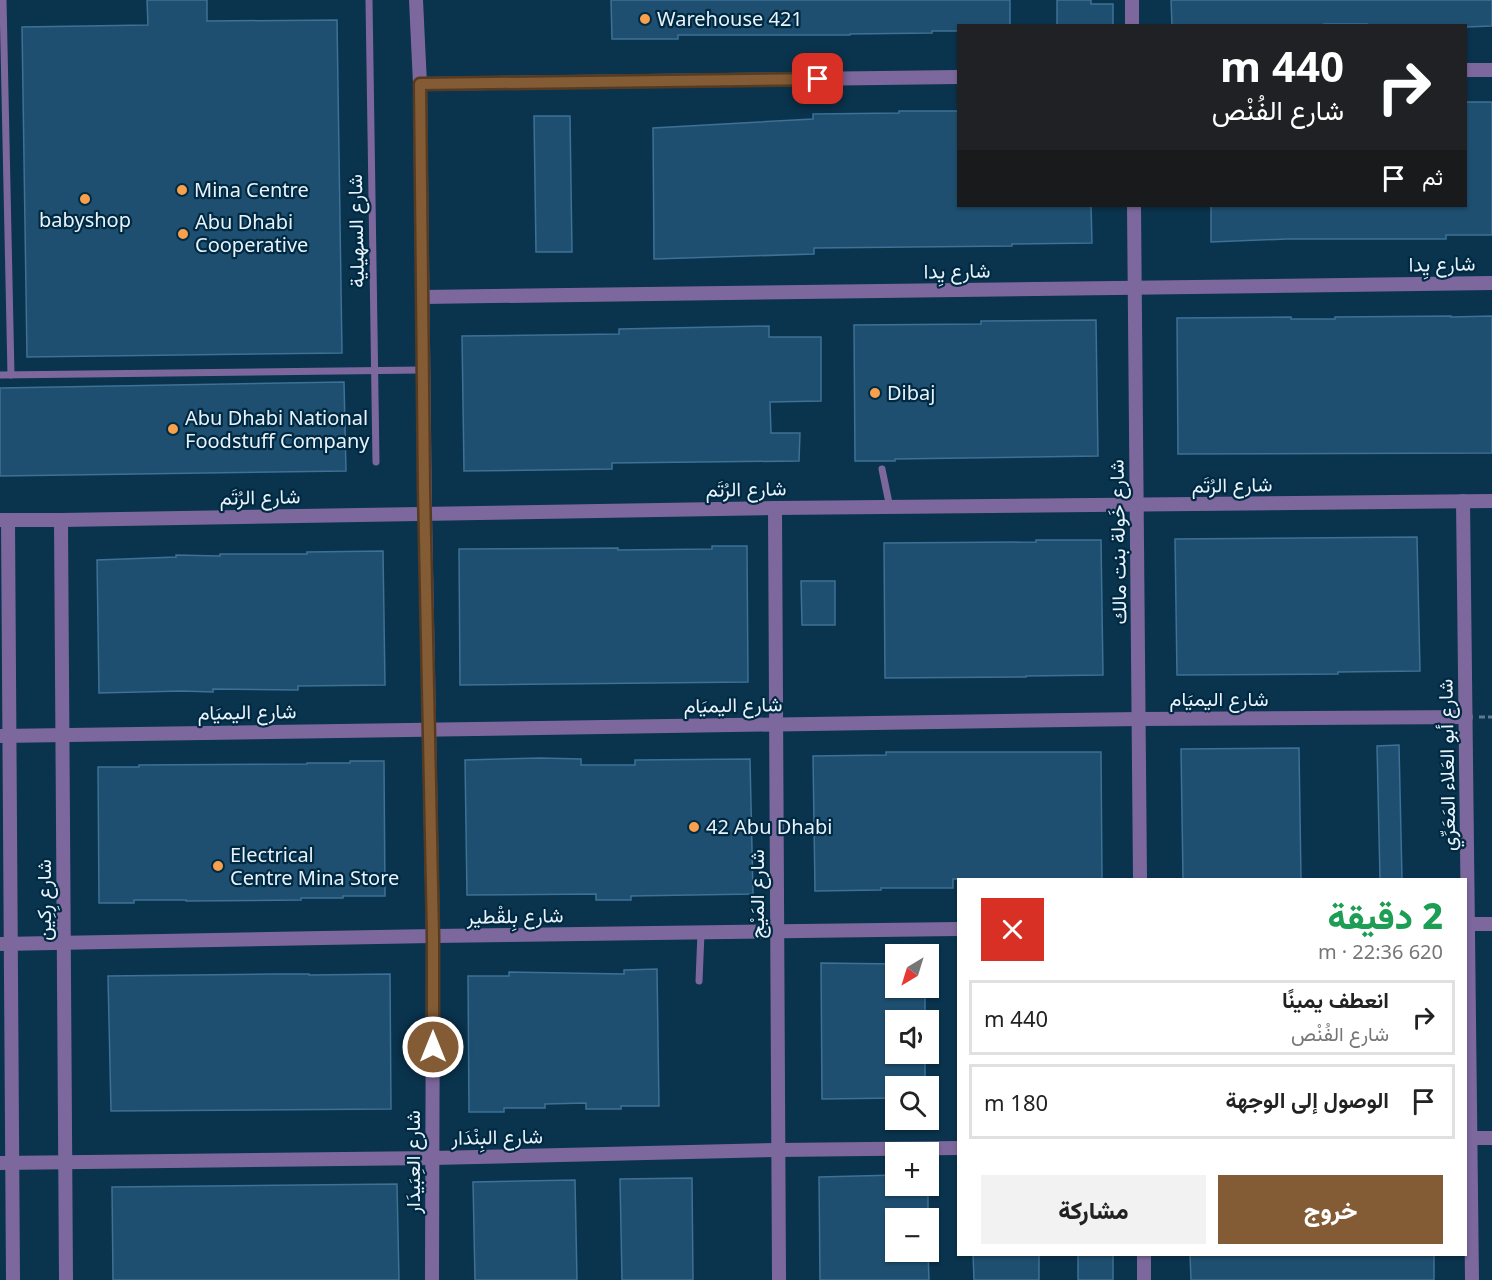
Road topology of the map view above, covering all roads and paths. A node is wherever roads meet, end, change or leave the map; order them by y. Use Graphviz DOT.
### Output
graph roads {
  1 [pos="3,0"];
  2 [pos="369,0"];
  3 [pos="416,0"];
  4 [pos="1132,0"];
  5 [pos="1132,24"];
  6 [pos="1467,70"];
  7 [pos="1492,70"];
  8 [pos="957,77"];
  9 [pos="420,84"];
  10 [pos="1134,207"];
  11 [pos="1492,283"];
  12 [pos="1135,288"];
  13 [pos="422,297"];
  14 [pos="423,370"];
  15 [pos="374,371"];
  16 [pos="0,375"];
  17 [pos="10,375"];
  18 [pos="376,462"];
  19 [pos="882,469"];
  20 [pos="1463,501"];
  21 [pos="1492,501"];
  22 [pos="1137,506"];
  23 [pos="775,508"];
  24 [pos="890,508"];
  25 [pos="425,513"];
  26 [pos="4,520"];
  27 [pos="61,520"];
  28 [pos="1466,717"];
  29 [pos="1139,719"];
  30 [pos="776,724"];
  31 [pos="429,729"];
  32 [pos="63,735"];
  33 [pos="5,736"];
  34 [pos="1140,878"];
  35 [pos="1467,878"];
  36 [pos="1467,924"];
  37 [pos="1492,924"];
  38 [pos="957,929"];
  39 [pos="777,932"];
  40 [pos="701,933"];
  41 [pos="433,936"];
  42 [pos="64,943"];
  43 [pos="6,944"];
  44 [pos="699,981"];
  45 [pos="1468,1138"];
  46 [pos="1492,1138"];
  47 [pos="957,1148"];
  48 [pos="778,1150"];
  49 [pos="433,1158"];
  50 [pos="66,1162"];
  51 [pos="6,1163"];
  52 [pos="1144,1256"];
  53 [pos="14,1280"];
  54 [pos="66,1280"];
  55 [pos="432,1280"];
  56 [pos="779,1280"];
  57 [pos="1144,1280"];
  58 [pos="1472,1280"];
  1 -- 17 [label="lane"];
  2 -- 15 [label="lane, شارع السهيلية"];
  3 -- 9 [label="street, شارع العِبَيدَار"];
  4 -- 5 [label="street"];
  6 -- 7 [label="street"];
  8 -- 9 [label="street"];
  9 -- 13 [label="street, شارع العِبَيدَار"];
  10 -- 12 [label="street, شارع خَولة بنت مالك"];
  11 -- 12 [label="street, شارع يِدا"];
  12 -- 13 [label="street, شارع يِدا"];
  12 -- 22 [label="street, شارع خَولة بنت مالك"];
  13 -- 14 [label="street, شارع العِبَيدَار"];
  14 -- 15 [label="lane"];
  14 -- 25 [label="street, شارع العِبَيدَار"];
  15 -- 17 [label="lane"];
  15 -- 18 [label="lane, شارع السهيلية"];
  16 -- 17 [label="lane"];
  19 -- 24 [label="lane"];
  20 -- 21 [label="street, شارع الرُتَم"];
  20 -- 22 [label="street, شارع الرُتَم"];
  20 -- 28 [label="street, شارع أبو العَلاء المَعَرِّي"];
  22 -- 24 [label="street, شارع الرُتَم"];
  22 -- 29 [label="street, شارع خَولة بنت مالك"];
  23 -- 24 [label="street, شارع الرُتَم"];
  23 -- 25 [label="street, شارع الرُتَم"];
  23 -- 30 [label="street, شارع المَيْج"];
  25 -- 27 [label="street, شارع الرُتَم"];
  25 -- 31 [label="street, شارع العِبَيدَار"];
  26 -- 27 [label="street, شارع الرُتَم"];
  26 -- 33 [label="street, شارع رِكِين"];
  27 -- 32 [label="street, شارع رِكِين"];
  28 -- 29 [label="street, شارع اليميَام"];
  28 -- 35 [label="street, شارع أبو العَلاء المَعَرِّي"];
  29 -- 30 [label="street, شارع اليميَام"];
  29 -- 34 [label="street, شارع خَولة بنت مالك"];
  30 -- 31 [label="street, شارع اليميَام"];
  30 -- 39 [label="street, شارع المَيْج"];
  31 -- 32 [label="street, شارع اليميَام"];
  31 -- 41 [label="street, شارع العِبَيدَار"];
  32 -- 33 [label="street, شارع اليميَام"];
  32 -- 42 [label="street, شارع رِكِين"];
  33 -- 43 [label="street, شارع رِكِين"];
  36 -- 37 [label="street"];
  36 -- 45 [label="street, شارع أبو العَلاء المَعَرِّي"];
  38 -- 39 [label="street, شارع بِلقْطير"];
  39 -- 40 [label="street, شارع بِلقْطير"];
  39 -- 48 [label="street, شارع المَيْج"];
  40 -- 41 [label="street, شارع بِلقْطير"];
  40 -- 44 [label="lane"];
  41 -- 42 [label="street, شارع بِلقْطير"];
  41 -- 49 [label="street, شارع العِبَيدَار"];
  42 -- 43 [label="street, شارع بِلقْطير"];
  42 -- 50 [label="street, شارع رِكِين"];
  43 -- 51 [label="street, شارع رِكِين"];
  45 -- 46 [label="street"];
  45 -- 58 [label="street, شارع أبو العَلاء المَعَرِّي"];
  47 -- 48 [label="street, شارع البِنْدَار"];
  48 -- 49 [label="street, شارع البِنْدَار"];
  48 -- 56 [label="street, شارع المَيْج"];
  49 -- 50 [label="street, شارع البِنْدَار"];
  49 -- 55 [label="street, شارع العِبَيدَار"];
  50 -- 51 [label="street, شارع البِنْدَار"];
  50 -- 54 [label="street, شارع رِكِين"];
  51 -- 53 [label="street, شارع رِكِين"];
  52 -- 57 [label="street"];
}
